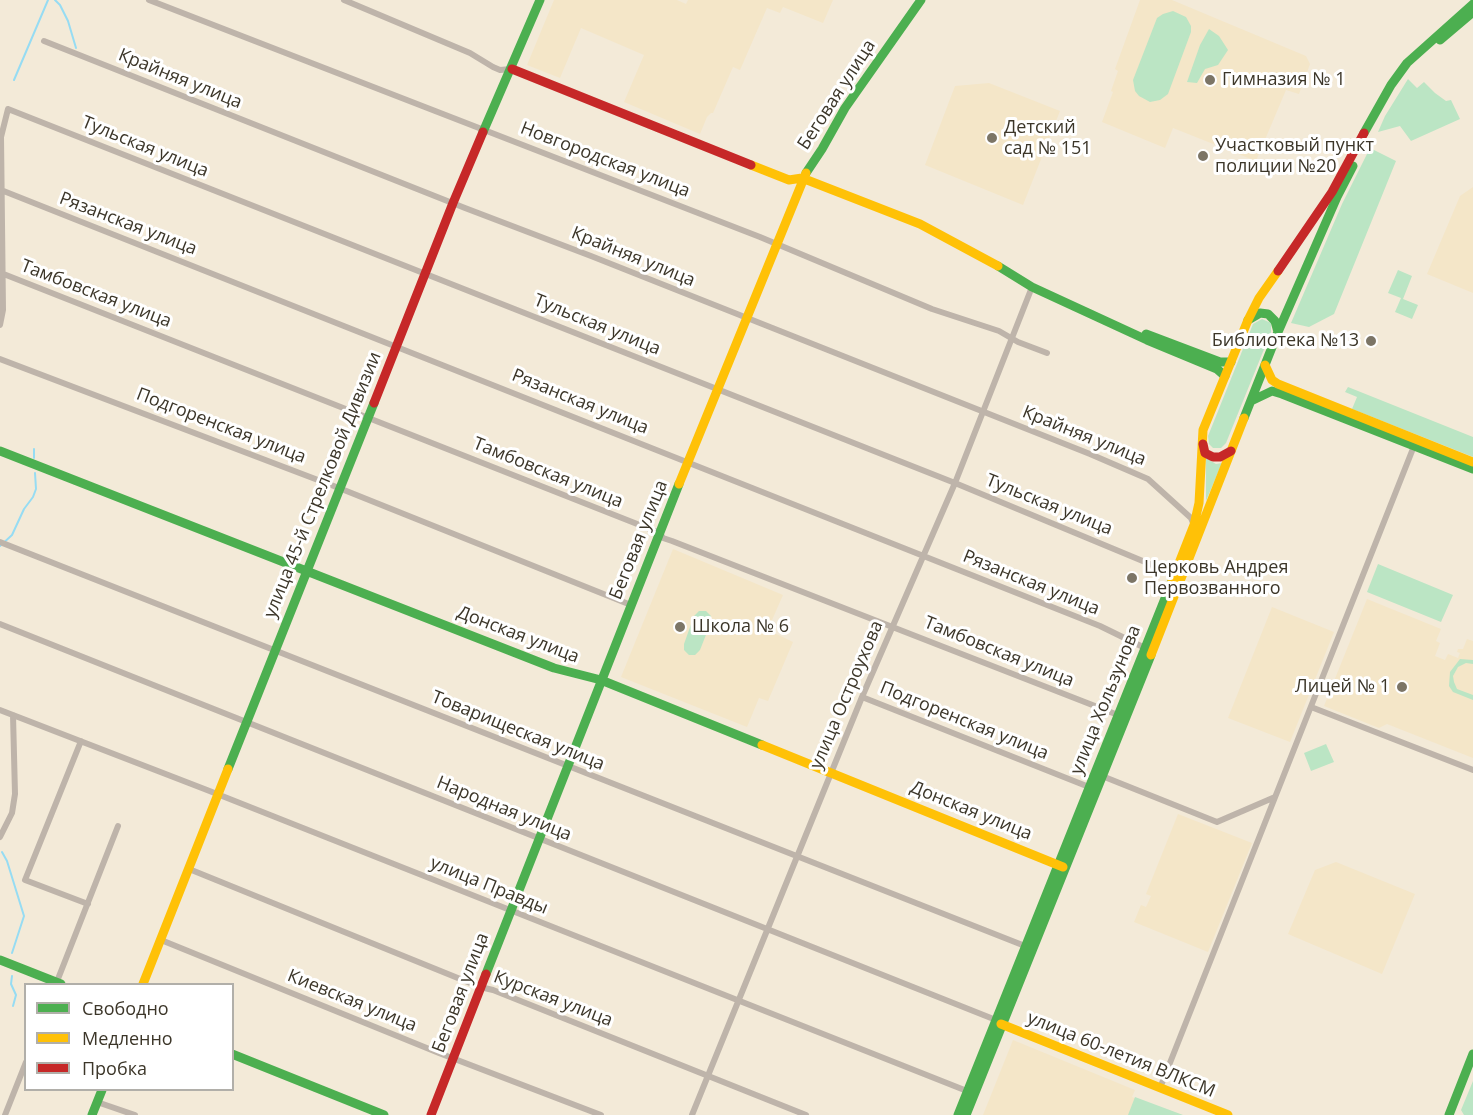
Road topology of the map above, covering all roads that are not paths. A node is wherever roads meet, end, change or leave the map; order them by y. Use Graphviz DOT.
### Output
graph roads {
  1 [pos="149,0"];
  2 [pos="344,0"];
  3 [pos="540,0"];
  4 [pos="921,0"];
  5 [pos="1473,4"];
  6 [pos="1473,12"];
  7 [pos="1449,28"];
  8 [pos="44,41"];
  9 [pos="512,69"];
  10 [pos="483,130"];
  11 [pos="802,178"];
  12 [pos="1,190"];
  13 [pos="453,203"];
  14 [pos="1309,225"];
  15 [pos="1322,232"];
  16 [pos="776,244"];
  17 [pos="1,273"];
  18 [pos="425,273"];
  19 [pos="1032,288"];
  20 [pos="746,318"];
  21 [pos="1248,320"];
  22 [pos="0,325"];
  23 [pos="1115,325"];
  24 [pos="1278,332"];
  25 [pos="1011,338"];
  26 [pos="396,345"];
  27 [pos="1047,353"];
  28 [pos="0,359"];
  29 [pos="1231,362"];
  30 [pos="1265,365"];
  31 [pos="1225,376"];
  32 [pos="717,390"];
  33 [pos="1251,401"];
  34 [pos="983,412"];
  35 [pos="368,416"];
  36 [pos="1202,442"];
  37 [pos="1414,446"];
  38 [pos="1231,450"];
  39 [pos="0,451"];
  40 [pos="688,462"];
  41 [pos="1473,462"];
  42 [pos="1473,469"];
  43 [pos="955,483"];
  44 [pos="339,488"];
  45 [pos="1194,525"];
  46 [pos="660,533"];
  47 [pos="0,542"];
  48 [pos="924,556"];
  49 [pos="306,571"];
  50 [pos="1174,574"];
  51 [pos="631,605"];
  52 [pos="0,624"];
  53 [pos="892,627"];
  54 [pos="1145,648"];
  55 [pos="275,650"];
  56 [pos="601,680"];
  57 [pos="862,697"];
  58 [pos="1311,707"];
  59 [pos="0,710"];
  60 [pos="13,715"];
  61 [pos="1118,715"];
  62 [pos="246,723"];
  63 [pos="81,741"];
  64 [pos="568,767"];
  65 [pos="1473,770"];
  66 [pos="831,772"];
  67 [pos="1102,776"];
  68 [pos="1089,786"];
  69 [pos="218,795"];
  70 [pos="1275,797"];
  71 [pos="118,826"];
  72 [pos="0,837"];
  73 [pos="539,839"];
  74 [pos="797,856"];
  75 [pos="1062,866"];
  76 [pos="189,869"];
  77 [pos="88,904"];
  78 [pos="510,911"];
  79 [pos="768,929"];
  80 [pos="161,940"];
  81 [pos="1025,946"];
  82 [pos="0,960"];
  83 [pos="55,983"];
  84 [pos="57,983"];
  85 [pos="143,983"];
  86 [pos="480,987"];
  87 [pos="738,1001"];
  88 [pos="999,1022"];
  89 [pos="1473,1054"];
  90 [pos="234,1055"];
  91 [pos="453,1058"];
  92 [pos="24,1067"];
  93 [pos="1473,1069"];
  94 [pos="708,1076"];
  95 [pos="1160,1088"];
  96 [pos="101,1091"];
  97 [pos="967,1091"];
  98 [pos="97,1102"];
  99 [pos="5,1115"];
  100 [pos="92,1115"];
  101 [pos="135,1115"];
  102 [pos="384,1115"];
  103 [pos="431,1115"];
  104 [pos="601,1115"];
  105 [pos="692,1115"];
  106 [pos="806,1115"];
  107 [pos="958,1115"];
  108 [pos="966,1115"];
  109 [pos="1228,1115"];
  110 [pos="1449,1115"];
  111 [pos="1455,1115"];
  1 -- 10 [label="street, Новгородская улица"];
  2 -- 9 [label="street"];
  3 -- 9 [label="main road, улица 45-й Стрелковой Дивизии"];
  4 -- 11 [label="main road, Беговая улица"];
  5 -- 7 [label="main road, улица Хользунова"];
  6 -- 7 [label="main road, улица Хользунова"];
  7 -- 14 [label="main road, улица Хользунова"];
  7 -- 15 [label="main road, улица Хользунова"];
  8 -- 13 [label="street, Крайняя улица"];
  9 -- 10 [label="main road, улица 45-й Стрелковой Дивизии"];
  9 -- 11 [label="main road"];
  10 -- 13 [label="main road, улица 45-й Стрелковой Дивизии"];
  10 -- 16 [label="street, Новгородская улица"];
  11 -- 16 [label="main road, Беговая улица"];
  11 -- 19 [label="main road"];
  12 -- 17 [label="street"];
  12 -- 18 [label="street, Тульская улица"];
  12 -- 26 [label="street, Рязанская улица"];
  13 -- 18 [label="main road, улица 45-й Стрелковой Дивизии"];
  13 -- 20 [label="street, Крайняя улица"];
  14 -- 15 [label="main road"];
  14 -- 21 [label="main road, улица Хользунова"];
  15 -- 24 [label="main road, улица Хользунова"];
  16 -- 20 [label="main road, Беговая улица"];
  16 -- 25 [label="street, Новгородская улица"];
  17 -- 22 [label="street"];
  17 -- 35 [label="street, Тамбовская улица"];
  18 -- 26 [label="main road, улица 45-й Стрелковой Дивизии"];
  18 -- 32 [label="street, Тульская улица"];
  19 -- 23 [label="main road"];
  19 -- 25 [label="street, улица Остроухова"];
  20 -- 32 [label="main road, Беговая улица"];
  20 -- 34 [label="street, Крайняя улица"];
  21 -- 24 [label="main road"];
  21 -- 29 [label="main road, улица Хользунова"];
  23 -- 29 [label="main road"];
  23 -- 31 [label="main road"];
  24 -- 30 [label="main road, улица Хользунова"];
  25 -- 27 [label="street, Новгородская улица"];
  25 -- 34 [label="street, улица Остроухова"];
  26 -- 35 [label="main road, улица 45-й Стрелковой Дивизии"];
  26 -- 40 [label="street, Рязанская улица"];
  28 -- 44 [label="street, Подгоренская улица"];
  29 -- 31 [label="main road, улица Хользунова"];
  30 -- 33 [label="main road, улица Хользунова"];
  30 -- 41 [label="main road"];
  31 -- 36 [label="main road, улица Хользунова"];
  32 -- 40 [label="main road, Беговая улица"];
  32 -- 43 [label="street, Тульская улица"];
  33 -- 37 [label="main road"];
  33 -- 38 [label="main road, улица Хользунова"];
  34 -- 43 [label="street, улица Остроухова"];
  34 -- 45 [label="street, Крайняя улица"];
  35 -- 44 [label="main road, улица 45-й Стрелковой Дивизии"];
  35 -- 46 [label="street, Тамбовская улица"];
  36 -- 38 [label="main road"];
  36 -- 45 [label="main road, улица Хользунова"];
  37 -- 42 [label="main road"];
  37 -- 58 [label="street"];
  38 -- 67 [label="main road, улица Хользунова"];
  39 -- 49 [label="main road, Донская улица"];
  40 -- 46 [label="main road, Беговая улица"];
  40 -- 48 [label="street, Рязанская улица"];
  43 -- 48 [label="street, улица Остроухова"];
  43 -- 50 [label="street, Тульская улица"];
  44 -- 49 [label="main road, улица 45-й Стрелковой Дивизии"];
  44 -- 51 [label="street, Подгоренская улица"];
  45 -- 50 [label="main road, улица Хользунова"];
  46 -- 51 [label="main road, Беговая улица"];
  46 -- 53 [label="street, Тамбовская улица"];
  47 -- 55 [label="street, Товарищеская улица"];
  48 -- 53 [label="street, улица Остроухова"];
  48 -- 54 [label="street, Рязанская улица"];
  49 -- 55 [label="main road, улица 45-й Стрелковой Дивизии"];
  49 -- 56 [label="main road, Донская улица"];
  50 -- 54 [label="main road, улица Хользунова"];
  51 -- 56 [label="main road, Беговая улица"];
  52 -- 62 [label="street, Народная улица"];
  53 -- 57 [label="street, улица Остроухова"];
  53 -- 61 [label="street, Тамбовская улица"];
  54 -- 61 [label="main road, улица Хользунова"];
  55 -- 62 [label="main road, улица 45-й Стрелковой Дивизии"];
  55 -- 64 [label="street, Товарищеская улица"];
  56 -- 64 [label="main road, Беговая улица"];
  56 -- 66 [label="main road, Донская улица"];
  57 -- 66 [label="street, улица Остроухова"];
  57 -- 68 [label="street, Подгоренская улица"];
  58 -- 65 [label="street"];
  58 -- 70 [label="street"];
  59 -- 60 [label="street, улица Правды"];
  60 -- 63 [label="street, улица Правды"];
  60 -- 72 [label="street"];
  61 -- 68 [label="main road, улица Хользунова"];
  62 -- 69 [label="main road, улица 45-й Стрелковой Дивизии"];
  62 -- 73 [label="street, Народная улица"];
  63 -- 69 [label="street, улица Правды"];
  63 -- 77 [label="street"];
  64 -- 73 [label="main road, Беговая улица"];
  64 -- 74 [label="street, Товарищеская улица"];
  66 -- 74 [label="street, улица Остроухова"];
  66 -- 75 [label="main road, Донская улица"];
  67 -- 70 [label="street"];
  67 -- 75 [label="main road, улица Хользунова"];
  68 -- 75 [label="main road, улица Хользунова"];
  69 -- 76 [label="main road, улица 45-й Стрелковой Дивизии"];
  69 -- 78 [label="street, улица Правды"];
  70 -- 95 [label="street"];
  71 -- 77 [label="street"];
  73 -- 78 [label="main road, Беговая улица"];
  73 -- 79 [label="street, Народная улица"];
  74 -- 79 [label="street, улица Остроухова"];
  74 -- 81 [label="street, Товарищеская улица"];
  75 -- 81 [label="main road, улица Хользунова"];
  75 -- 88 [label="main road, улица Хользунова"];
  76 -- 80 [label="main road, улица 45-й Стрелковой Дивизии"];
  76 -- 86 [label="street, Курская улица"];
  77 -- 84 [label="street"];
  78 -- 86 [label="main road, Беговая улица"];
  78 -- 87 [label="street, улица Правды"];
  79 -- 87 [label="street, улица Остроухова"];
  79 -- 88 [label="street, Народная улица"];
  80 -- 85 [label="main road, улица 45-й Стрелковой Дивизии"];
  80 -- 91 [label="street, Киевская улица"];
  81 -- 88 [label="main road, улица Хользунова"];
  82 -- 83 [label="main road"];
  86 -- 91 [label="main road, Беговая улица"];
  86 -- 94 [label="street, Курская улица"];
  87 -- 94 [label="street, улица Остроухова"];
  87 -- 97 [label="street, улица Правды"];
  88 -- 95 [label="main road, улица 60-летия ВЛКСМ"];
  88 -- 97 [label="main road, улица Хользунова"];
  88 -- 108 [label="main road, улица Хользунова"];
  89 -- 110 [label="main road"];
  90 -- 102 [label="main road"];
  91 -- 103 [label="main road, Беговая улица"];
  91 -- 104 [label="street, Киевская улица"];
  92 -- 99 [label="street"];
  93 -- 111 [label="main road"];
  94 -- 105 [label="street, улица Остроухова"];
  94 -- 106 [label="street, Курская улица"];
  95 -- 109 [label="main road, улица 60-летия ВЛКСМ"];
  96 -- 98 [label="main road"];
  97 -- 107 [label="main road, улица Хользунова"];
  98 -- 100 [label="main road"];
  98 -- 101 [label="street"];
}
